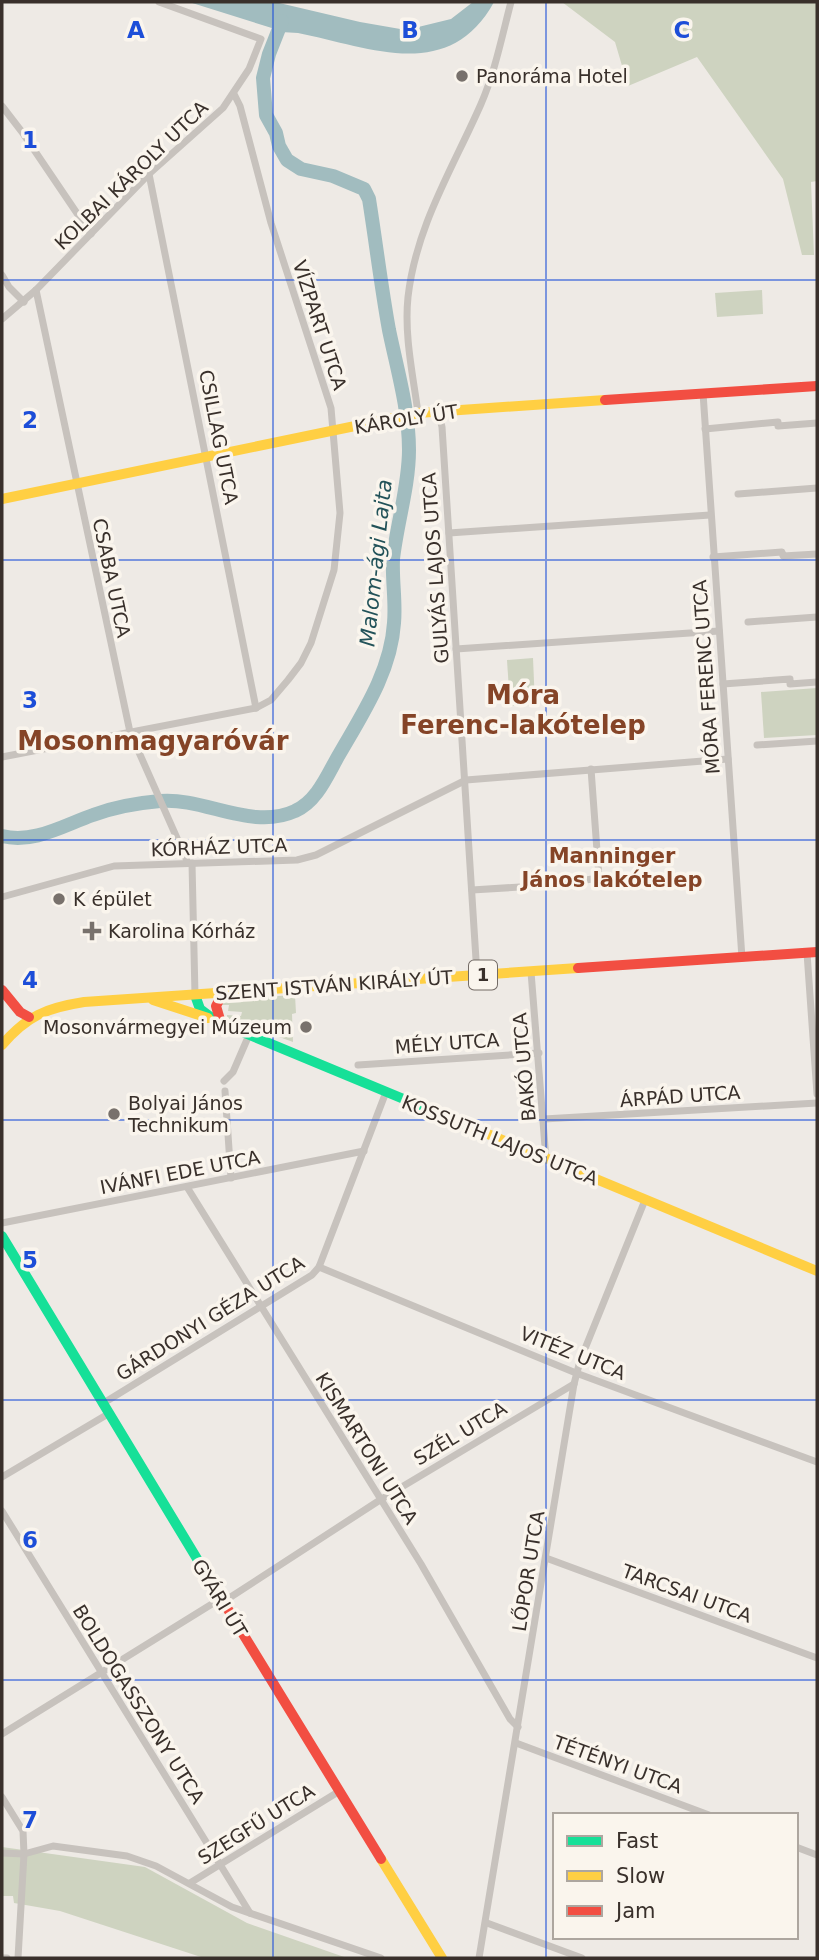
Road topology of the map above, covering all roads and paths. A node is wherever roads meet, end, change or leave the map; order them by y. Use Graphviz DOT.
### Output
graph roads {
  1 [pos="159,2"];
  2 [pos="511,2"];
  3 [pos="234,94"];
  4 [pos="2,106"];
  5 [pos="149,174"];
  6 [pos="91,234"];
  7 [pos="2,275"];
  8 [pos="36,290"];
  9 [pos="24,302"];
  10 [pos="2,319"];
  11 [pos="817,386"];
  12 [pos="703,393"];
  13 [pos="438,411"];
  14 [pos="415,414"];
  15 [pos="817,424"];
  16 [pos="705,429"];
  17 [pos="334,432"];
  18 [pos="207,458"];
  19 [pos="75,484"];
  20 [pos="817,488"];
  21 [pos="738,494"];
  22 [pos="2,499"];
  23 [pos="710,515"];
  24 [pos="449,533"];
  25 [pos="817,554"];
  26 [pos="713,557"];
  27 [pos="817,617"];
  28 [pos="748,622"];
  29 [pos="719,631"];
  30 [pos="456,649"];
  31 [pos="817,682"];
  32 [pos="723,684"];
  33 [pos="256,708"];
  34 [pos="130,732"];
  35 [pos="817,741"];
  36 [pos="757,745"];
  37 [pos="2,757"];
  38 [pos="728,759"];
  39 [pos="591,769"];
  40 [pos="466,779"];
  41 [pos="190,863"];
  42 [pos="472,890"];
  43 [pos="2,897"];
  44 [pos="812,953"];
  45 [pos="742,958"];
  46 [pos="531,972"];
  47 [pos="477,975"];
  48 [pos="2,990"];
  49 [pos="223,993"];
  50 [pos="195,995"];
  51 [pos="143,997"];
  52 [pos="29,1017"];
  53 [pos="208,1017"];
  54 [pos="221,1023"];
  55 [pos="249,1035"];
  56 [pos="2,1045"];
  57 [pos="539,1053"];
  58 [pos="358,1065"];
  59 [pos="224,1081"];
  60 [pos="225,1091"];
  61 [pos="386,1092"];
  62 [pos="817,1094"];
  63 [pos="817,1102"];
  64 [pos="544,1119"];
  65 [pos="364,1151"];
  66 [pos="546,1159"];
  67 [pos="231,1178"];
  68 [pos="187,1186"];
  69 [pos="645,1200"];
  70 [pos="2,1223"];
  71 [pos="2,1236"];
  72 [pos="319,1267"];
  73 [pos="817,1271"];
  74 [pos="260,1307"];
  75 [pos="576,1373"];
  76 [pos="574,1384"];
  77 [pos="105,1409"];
  78 [pos="817,1462"];
  79 [pos="2,1477"];
  80 [pos="380,1500"];
  81 [pos="2,1511"];
  82 [pos="546,1558"];
  83 [pos="222,1600"];
  84 [pos="817,1658"];
  85 [pos="101,1673"];
  86 [pos="518,1727"];
  87 [pos="2,1734"];
  88 [pos="516,1743"];
  89 [pos="338,1792"];
  90 [pos="2,1797"];
  91 [pos="704,1813"];
  92 [pos="798,1848"];
  93 [pos="2,1853"];
  94 [pos="24,1854"];
  95 [pos="817,1855"];
  96 [pos="219,1865"];
  97 [pos="190,1883"];
  98 [pos="250,1913"];
  99 [pos="487,1923"];
  100 [pos="18,1958"];
  101 [pos="382,1958"];
  102 [pos="442,1958"];
  103 [pos="479,1958"];
  104 [pos="582,1958"];
  1 -- 3 [label="street, KOLBAI KÁROLY UTCA"];
  2 -- 14 [label="street"];
  3 -- 5 [label="street, KOLBAI KÁROLY UTCA"];
  3 -- 17 [label="street, VÍZPART UTCA"];
  4 -- 6 [label="street"];
  5 -- 6 [label="street, KOLBAI KÁROLY UTCA"];
  5 -- 18 [label="street, CSILLAG UTCA"];
  6 -- 8 [label="street, KOLBAI KÁROLY UTCA"];
  7 -- 9 [label="street"];
  8 -- 9 [label="street, KOLBAI KÁROLY UTCA"];
  8 -- 19 [label="street, CSABA UTCA"];
  9 -- 10 [label="street, KOLBAI KÁROLY UTCA"];
  11 -- 12 [label="main road, KÁROLY ÚT"];
  12 -- 13 [label="main road, KÁROLY ÚT"];
  12 -- 16 [label="street, MÓRA FERENC UTCA"];
  13 -- 14 [label="main road, KÁROLY ÚT"];
  13 -- 24 [label="street, GULYÁS LAJOS UTCA"];
  14 -- 17 [label="main road, KÁROLY ÚT"];
  15 -- 16 [label="street"];
  16 -- 23 [label="street, MÓRA FERENC UTCA"];
  17 -- 18 [label="main road, KÁROLY ÚT"];
  17 -- 33 [label="street, VÍZPART UTCA"];
  18 -- 19 [label="main road, KÁROLY ÚT"];
  18 -- 33 [label="street, CSILLAG UTCA"];
  19 -- 22 [label="main road, KÁROLY ÚT"];
  19 -- 34 [label="street, CSABA UTCA"];
  20 -- 21 [label="street"];
  23 -- 24 [label="street"];
  23 -- 26 [label="street, MÓRA FERENC UTCA"];
  24 -- 30 [label="street, GULYÁS LAJOS UTCA"];
  25 -- 26 [label="street"];
  26 -- 29 [label="street, MÓRA FERENC UTCA"];
  27 -- 28 [label="street"];
  29 -- 30 [label="street"];
  29 -- 32 [label="street, MÓRA FERENC UTCA"];
  30 -- 40 [label="street, GULYÁS LAJOS UTCA"];
  31 -- 32 [label="street"];
  32 -- 38 [label="street, MÓRA FERENC UTCA"];
  33 -- 34 [label="street, VÍZPART UTCA"];
  34 -- 37 [label="street, VÍZPART UTCA"];
  34 -- 41 [label="street, CSABA UTCA"];
  35 -- 36 [label="street"];
  38 -- 39 [label="street"];
  38 -- 45 [label="street, MÓRA FERENC UTCA"];
  39 -- 40 [label="street"];
  39 -- 42 [label="street"];
  40 -- 41 [label="street, KÓRHÁZ UTCA"];
  40 -- 42 [label="street, GULYÁS LAJOS UTCA"];
  41 -- 43 [label="street, KÓRHÁZ UTCA"];
  41 -- 50 [label="street, CSABA UTCA"];
  42 -- 47 [label="street, GULYÁS LAJOS UTCA"];
  44 -- 45 [label="main road, SZENT ISTVÁN KIRÁLY ÚT / 1"];
  44 -- 62 [label="street"];
  45 -- 46 [label="main road, SZENT ISTVÁN KIRÁLY ÚT / 1"];
  46 -- 47 [label="main road, SZENT ISTVÁN KIRÁLY ÚT / 1"];
  46 -- 57 [label="street, BAKÓ UTCA"];
  47 -- 49 [label="main road, SZENT ISTVÁN KIRÁLY ÚT / 1"];
  48 -- 52 [label="main road"];
  49 -- 50 [label="main road, SZENT ISTVÁN KIRÁLY ÚT / 1"];
  49 -- 54 [label="main road"];
  50 -- 51 [label="main road, SZENT ISTVÁN KIRÁLY ÚT / 1"];
  50 -- 53 [label="main road"];
  51 -- 52 [label="main road, 1"];
  51 -- 53 [label="main road, KOSSUTH LAJOS UTCA"];
  52 -- 56 [label="main road, 1"];
  53 -- 54 [label="main road, KOSSUTH LAJOS UTCA"];
  54 -- 55 [label="main road, KOSSUTH LAJOS UTCA"];
  55 -- 59 [label="street"];
  55 -- 61 [label="main road, KOSSUTH LAJOS UTCA"];
  57 -- 58 [label="street, MÉLY UTCA"];
  57 -- 64 [label="street, BAKÓ UTCA"];
  60 -- 67 [label="street"];
  61 -- 65 [label="street, GÁRDONYI GÉZA UTCA"];
  61 -- 66 [label="main road, KOSSUTH LAJOS UTCA"];
  63 -- 64 [label="street, ÁRPÁD UTCA"];
  64 -- 66 [label="street, BAKÓ UTCA"];
  65 -- 67 [label="street, IVÁNFI EDE UTCA"];
  65 -- 72 [label="street, GÁRDONYI GÉZA UTCA"];
  66 -- 69 [label="main road, KOSSUTH LAJOS UTCA"];
  67 -- 68 [label="street, IVÁNFI EDE UTCA"];
  68 -- 70 [label="street, IVÁNFI EDE UTCA"];
  68 -- 74 [label="street, KISMARTONI UTCA"];
  69 -- 73 [label="main road, KOSSUTH LAJOS UTCA"];
  69 -- 75 [label="street, LŐPOR UTCA"];
  71 -- 77 [label="main road, GYÁRI ÚT"];
  72 -- 74 [label="street, GÁRDONYI GÉZA UTCA"];
  72 -- 75 [label="street, VITÉZ UTCA"];
  74 -- 77 [label="street, GÁRDONYI GÉZA UTCA"];
  74 -- 80 [label="street, KISMARTONI UTCA"];
  75 -- 76 [label="street, LŐPOR UTCA"];
  75 -- 78 [label="street, VITÉZ UTCA"];
  76 -- 80 [label="street, SZÉL UTCA"];
  76 -- 82 [label="street, LŐPOR UTCA"];
  77 -- 79 [label="street, GÁRDONYI GÉZA UTCA"];
  77 -- 83 [label="main road, GYÁRI ÚT"];
  80 -- 83 [label="street, SZÉL UTCA"];
  80 -- 86 [label="street, KISMARTONI UTCA"];
  81 -- 85 [label="street, BOLDOGASSZONY UTCA"];
  82 -- 84 [label="street, TARCSAI UTCA"];
  82 -- 86 [label="street, LŐPOR UTCA"];
  83 -- 85 [label="street, SZÉL UTCA"];
  83 -- 89 [label="main road, GYÁRI ÚT"];
  85 -- 87 [label="street, SZÉL UTCA"];
  85 -- 96 [label="street, BOLDOGASSZONY UTCA"];
  86 -- 88 [label="street, LŐPOR UTCA"];
  88 -- 91 [label="street, TÉTÉNYI UTCA"];
  88 -- 99 [label="street, LŐPOR UTCA"];
  89 -- 96 [label="street, SZEGFŰ UTCA"];
  89 -- 102 [label="main road, GYÁRI ÚT"];
  90 -- 94 [label="street"];
  92 -- 95 [label="street"];
  93 -- 94 [label="street"];
  94 -- 97 [label="street"];
  94 -- 100 [label="street"];
  96 -- 97 [label="street, SZEGFŰ UTCA"];
  96 -- 98 [label="street, BOLDOGASSZONY UTCA"];
  97 -- 98 [label="street"];
  98 -- 101 [label="street"];
  99 -- 103 [label="street, LŐPOR UTCA"];
  99 -- 104 [label="street"];
}
